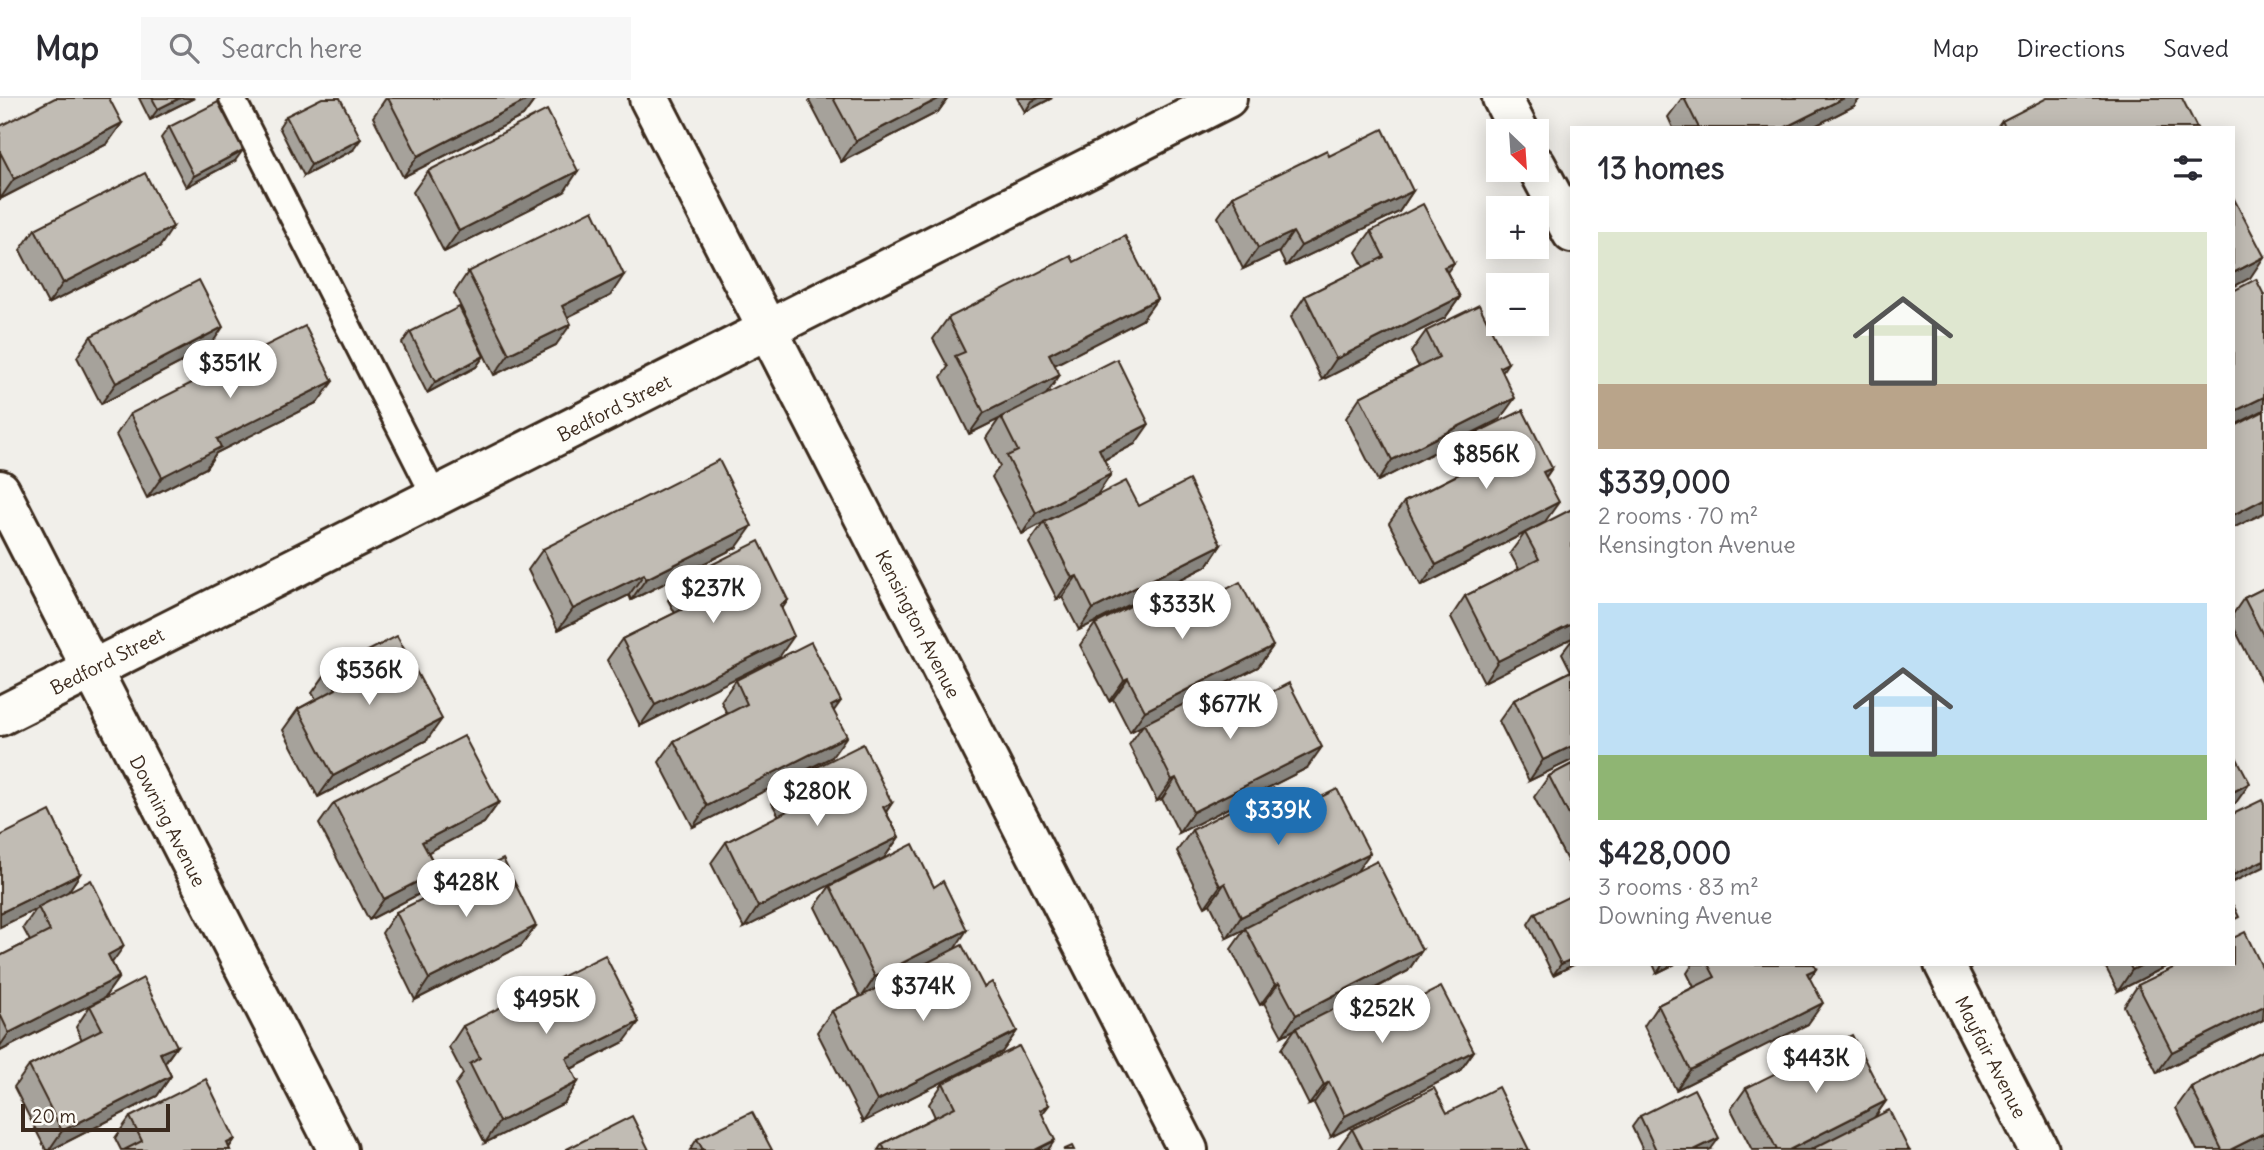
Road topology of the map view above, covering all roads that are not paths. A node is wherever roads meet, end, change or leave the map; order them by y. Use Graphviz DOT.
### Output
graph roads {
  1 [pos="232,98"];
  2 [pos="649,98"];
  3 [pos="1227,98"];
  4 [pos="1503,98"];
  5 [pos="1514,119"];
  6 [pos="1545,182"];
  7 [pos="1570,229"];
  8 [pos="767,332"];
  9 [pos="0,490"];
  10 [pos="435,497"];
  11 [pos="90,669"];
  12 [pos="0,716"];
  13 [pos="1945,966"];
  14 [pos="338,1150"];
  15 [pos="1188,1150"];
  16 [pos="2039,1150"];
  1 -- 10 [label="lane"];
  2 -- 8 [label="street, Kensington Avenue"];
  3 -- 8 [label="street, Bedford Street"];
  4 -- 5 [label="street"];
  6 -- 7 [label="street"];
  8 -- 10 [label="street, Bedford Street"];
  8 -- 15 [label="street, Kensington Avenue"];
  9 -- 11 [label="street, Downing Avenue"];
  10 -- 11 [label="street, Bedford Street"];
  11 -- 12 [label="street, Bedford Street"];
  11 -- 14 [label="street, Downing Avenue"];
  13 -- 16 [label="street, Mayfair Avenue"];
}
